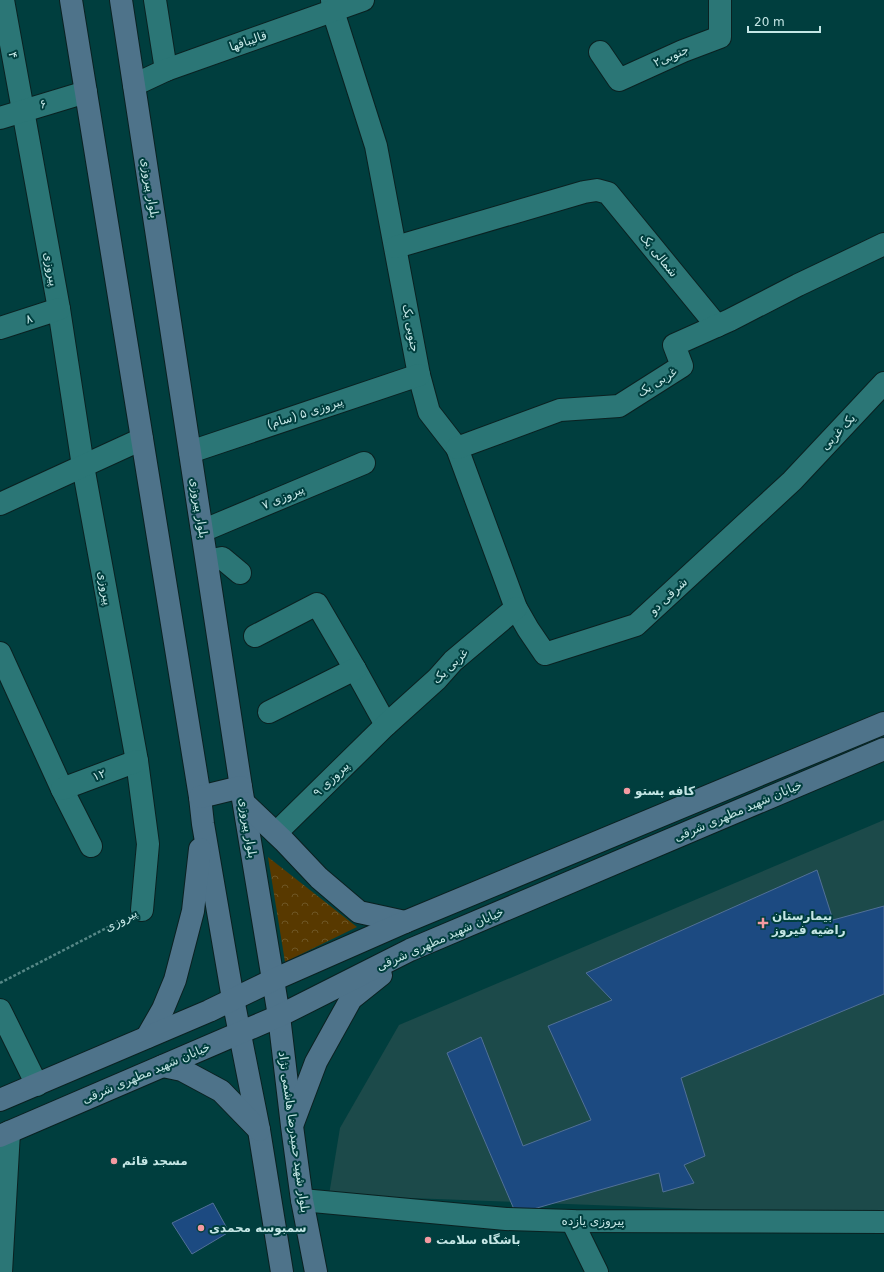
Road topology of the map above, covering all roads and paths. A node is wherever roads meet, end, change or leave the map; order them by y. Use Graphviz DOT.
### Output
graph roads {
  1 [pos="3,0"];
  2 [pos="71,0"];
  3 [pos="121,0"];
  4 [pos="155,0"];
  5 [pos="363,0"];
  6 [pos="720,0"];
  7 [pos="333,5"];
  8 [pos="600,52"];
  9 [pos="166,70"];
  10 [pos="134,85"];
  11 [pos="86,92"];
  12 [pos="23,110"];
  13 [pos="0,118"];
  14 [pos="884,244"];
  15 [pos="396,247"];
  16 [pos="59,309"];
  17 [pos="717,326"];
  18 [pos="0,328"];
  19 [pos="419,375"];
  20 [pos="884,383"];
  21 [pos="142,439"];
  22 [pos="457,448"];
  23 [pos="190,452"];
  24 [pos="364,463"];
  25 [pos="83,466"];
  26 [pos="792,481"];
  27 [pos="0,504"];
  28 [pos="202,531"];
  29 [pos="207,561"];
  30 [pos="240,573"];
  31 [pos="516,608"];
  32 [pos="528,629"];
  33 [pos="255,636"];
  34 [pos="0,653"];
  35 [pos="355,668"];
  36 [pos="269,712"];
  37 [pos="884,722"];
  38 [pos="386,725"];
  39 [pos="884,749"];
  40 [pos="137,761"];
  41 [pos="62,788"];
  42 [pos="243,795"];
  43 [pos="200,797"];
  44 [pos="203,824"];
  45 [pos="276,833"];
  46 [pos="91,846"];
  47 [pos="142,910"];
  48 [pos="405,922"];
  49 [pos="410,950"];
  50 [pos="273,980"];
  51 [pos="0,983"];
  52 [pos="233,999"];
  53 [pos="0,1010"];
  54 [pos="279,1016"];
  55 [pos="239,1033"];
  56 [pos="147,1037"];
  57 [pos="163,1066"];
  58 [pos="36,1085"];
  59 [pos="0,1100"];
  60 [pos="292,1126"];
  61 [pos="259,1130"];
  62 [pos="5,1134"];
  63 [pos="302,1200"];
  64 [pos="572,1221"];
  65 [pos="884,1222"];
  66 [pos="1,1272"];
  67 [pos="282,1272"];
  68 [pos="316,1272"];
  69 [pos="597,1272"];
  1 -- 12 [label="street, ۴"];
  2 -- 11 [label="main road"];
  3 -- 10 [label="main road, بلوار پیروزی"];
  4 -- 9 [label="street"];
  5 -- 7 [label="street, قالیبافها"];
  6 -- 8 [label="street, جنوبی۲"];
  7 -- 9 [label="street, قالیبافها"];
  7 -- 15 [label="street, جنوبی یک"];
  9 -- 10 [label="street, قالیبافها"];
  10 -- 23 [label="main road, بلوار پیروزی"];
  11 -- 12 [label="street, ۶"];
  11 -- 21 [label="main road"];
  12 -- 13 [label="street, ۶"];
  12 -- 16 [label="street, پیروزی"];
  14 -- 17 [label="street, غربی یک"];
  15 -- 17 [label="street, شمالی یک"];
  15 -- 19 [label="street, جنوبی یک"];
  16 -- 18 [label="street, ۸"];
  16 -- 25 [label="street, پیروزی"];
  17 -- 22 [label="street, غربی یک"];
  19 -- 22 [label="street, جنوبی یک"];
  19 -- 23 [label="street, پیروزی ۵ (سام)"];
  20 -- 26 [label="street, یک غربی"];
  21 -- 25 [label="street"];
  21 -- 43 [label="main road"];
  22 -- 31 [label="street, جنوبی یک"];
  23 -- 28 [label="main road, بلوار پیروزی"];
  24 -- 28 [label="street, پیروزی ۷"];
  25 -- 27 [label="street"];
  25 -- 40 [label="street, پیروزی"];
  26 -- 32 [label="street, شرقی دو"];
  28 -- 29 [label="main road, بلوار پیروزی"];
  29 -- 30 [label="street"];
  29 -- 42 [label="main road, بلوار پیروزی"];
  31 -- 32 [label="street, جنوبی یک"];
  31 -- 38 [label="street, غربی یک"];
  33 -- 35 [label="street"];
  34 -- 41 [label="street"];
  35 -- 36 [label="street"];
  35 -- 38 [label="street"];
  37 -- 48 [label="main road, خیابان شهید مطهری شرقی"];
  38 -- 45 [label="street, پیروزی ۹"];
  39 -- 49 [label="main road, خیابان شهید مطهری شرقی"];
  40 -- 41 [label="street, ۱۲"];
  40 -- 47 [label="street, پیروزی"];
  41 -- 46 [label="street"];
  42 -- 43 [label="main road"];
  42 -- 45 [label="main road"];
  42 -- 50 [label="main road, بلوار پیروزی"];
  43 -- 44 [label="main road"];
  44 -- 52 [label="main road"];
  44 -- 56 [label="main road"];
  45 -- 48 [label="main road"];
  47 -- 51 [label="path, پیروزی"];
  48 -- 50 [label="main road, خیابان شهید مطهری شرقی"];
  49 -- 54 [label="main road, خیابان شهید مطهری شرقی"];
  49 -- 60 [label="main road"];
  50 -- 52 [label="main road, خیابان شهید مطهری شرقی"];
  50 -- 54 [label="main road, بلوار پیروزی"];
  52 -- 55 [label="main road"];
  52 -- 56 [label="main road, خیابان شهید مطهری شرقی"];
  53 -- 58 [label="street"];
  54 -- 55 [label="main road, خیابان شهید مطهری شرقی"];
  54 -- 60 [label="main road, بلوار شهید حمیدرضا هاشمی نژاد"];
  55 -- 57 [label="main road, خیابان شهید مطهری شرقی"];
  55 -- 61 [label="main road"];
  56 -- 58 [label="main road, خیابان شهید مطهری شرقی"];
  57 -- 61 [label="main road"];
  57 -- 62 [label="main road, خیابان شهید مطهری شرقی"];
  58 -- 59 [label="main road, خیابان شهید مطهری شرقی"];
  60 -- 63 [label="main road, بلوار شهید حمیدرضا هاشمی نژاد"];
  61 -- 67 [label="main road"];
  62 -- 66 [label="street"];
  63 -- 64 [label="street, پیروزی یازده"];
  63 -- 68 [label="main road, بلوار شهید حمیدرضا هاشمی نژاد"];
  64 -- 65 [label="street, پیروزی یازده"];
  64 -- 69 [label="street"];
}
